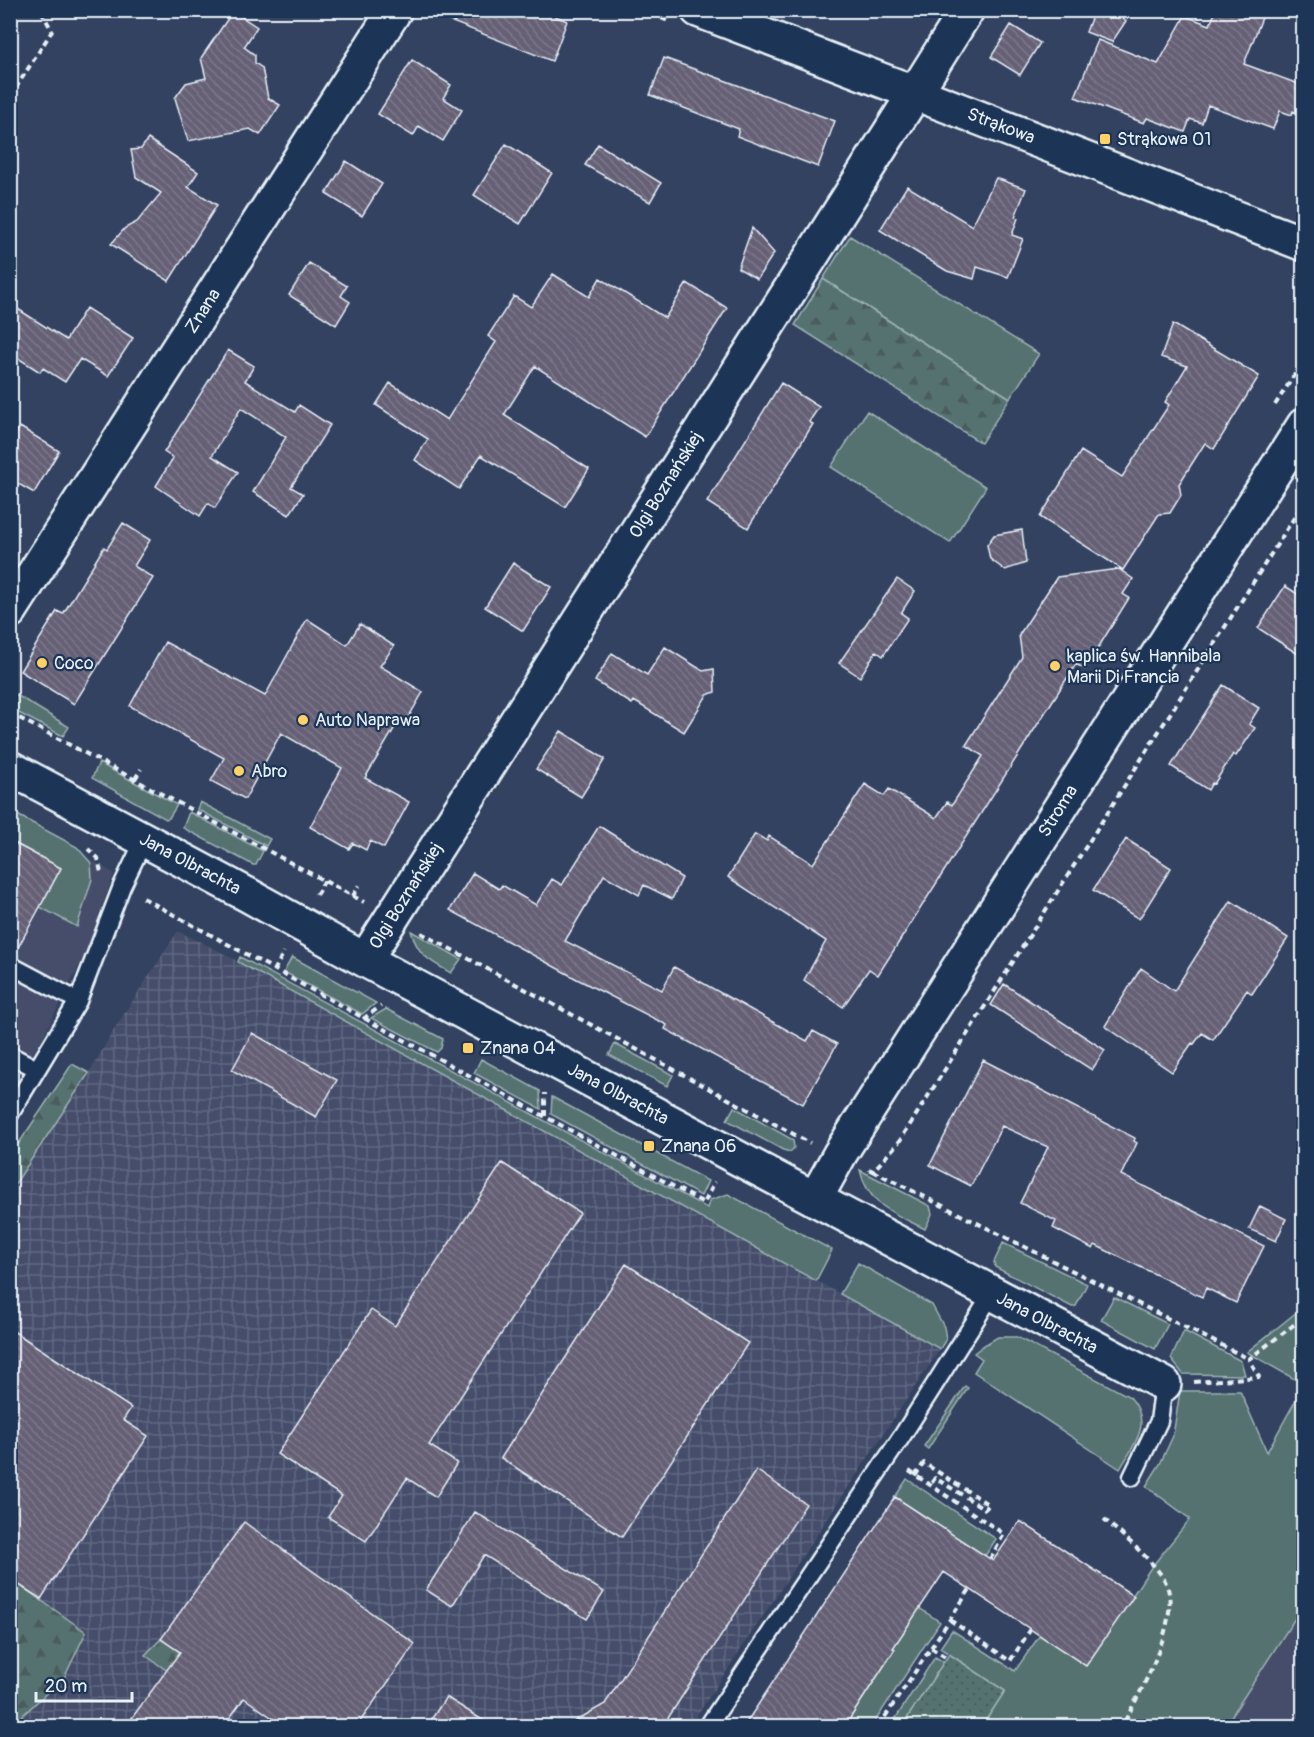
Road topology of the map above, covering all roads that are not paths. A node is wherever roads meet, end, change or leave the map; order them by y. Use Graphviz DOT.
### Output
graph roads {
  1 [pos="395,10"];
  2 [pos="698,10"];
  3 [pos="967,10"];
  4 [pos="915,93"];
  5 [pos="1304,244"];
  6 [pos="1304,424"];
  7 [pos="10,611"];
  8 [pos="10,768"];
  9 [pos="144,840"];
  10 [pos="365,960"];
  11 [pos="10,965"];
  12 [pos="78,1001"];
  13 [pos="10,1055"];
  14 [pos="38,1069"];
  15 [pos="10,1114"];
  16 [pos="815,1199"];
  17 [pos="992,1294"];
  18 [pos="1164,1384"];
  19 [pos="1132,1477"];
  20 [pos="708,1726"];
  1 -- 7 [label="street, Znana"];
  2 -- 4 [label="street, Strąkowa"];
  3 -- 4 [label="street, Olgi Boznańskiej"];
  4 -- 5 [label="street, Strąkowa"];
  4 -- 10 [label="street, Olgi Boznańskiej"];
  6 -- 16 [label="street, Stroma"];
  8 -- 9 [label="street, Jana Olbrachta"];
  9 -- 10 [label="street, Jana Olbrachta"];
  9 -- 12 [label="lane"];
  10 -- 16 [label="street, Jana Olbrachta"];
  11 -- 12 [label="lane"];
  12 -- 14 [label="lane"];
  13 -- 14 [label="lane"];
  14 -- 15 [label="lane"];
  16 -- 17 [label="street, Jana Olbrachta"];
  17 -- 18 [label="street, Jana Olbrachta"];
  17 -- 20 [label="lane"];
  18 -- 19 [label="lane"];
}
